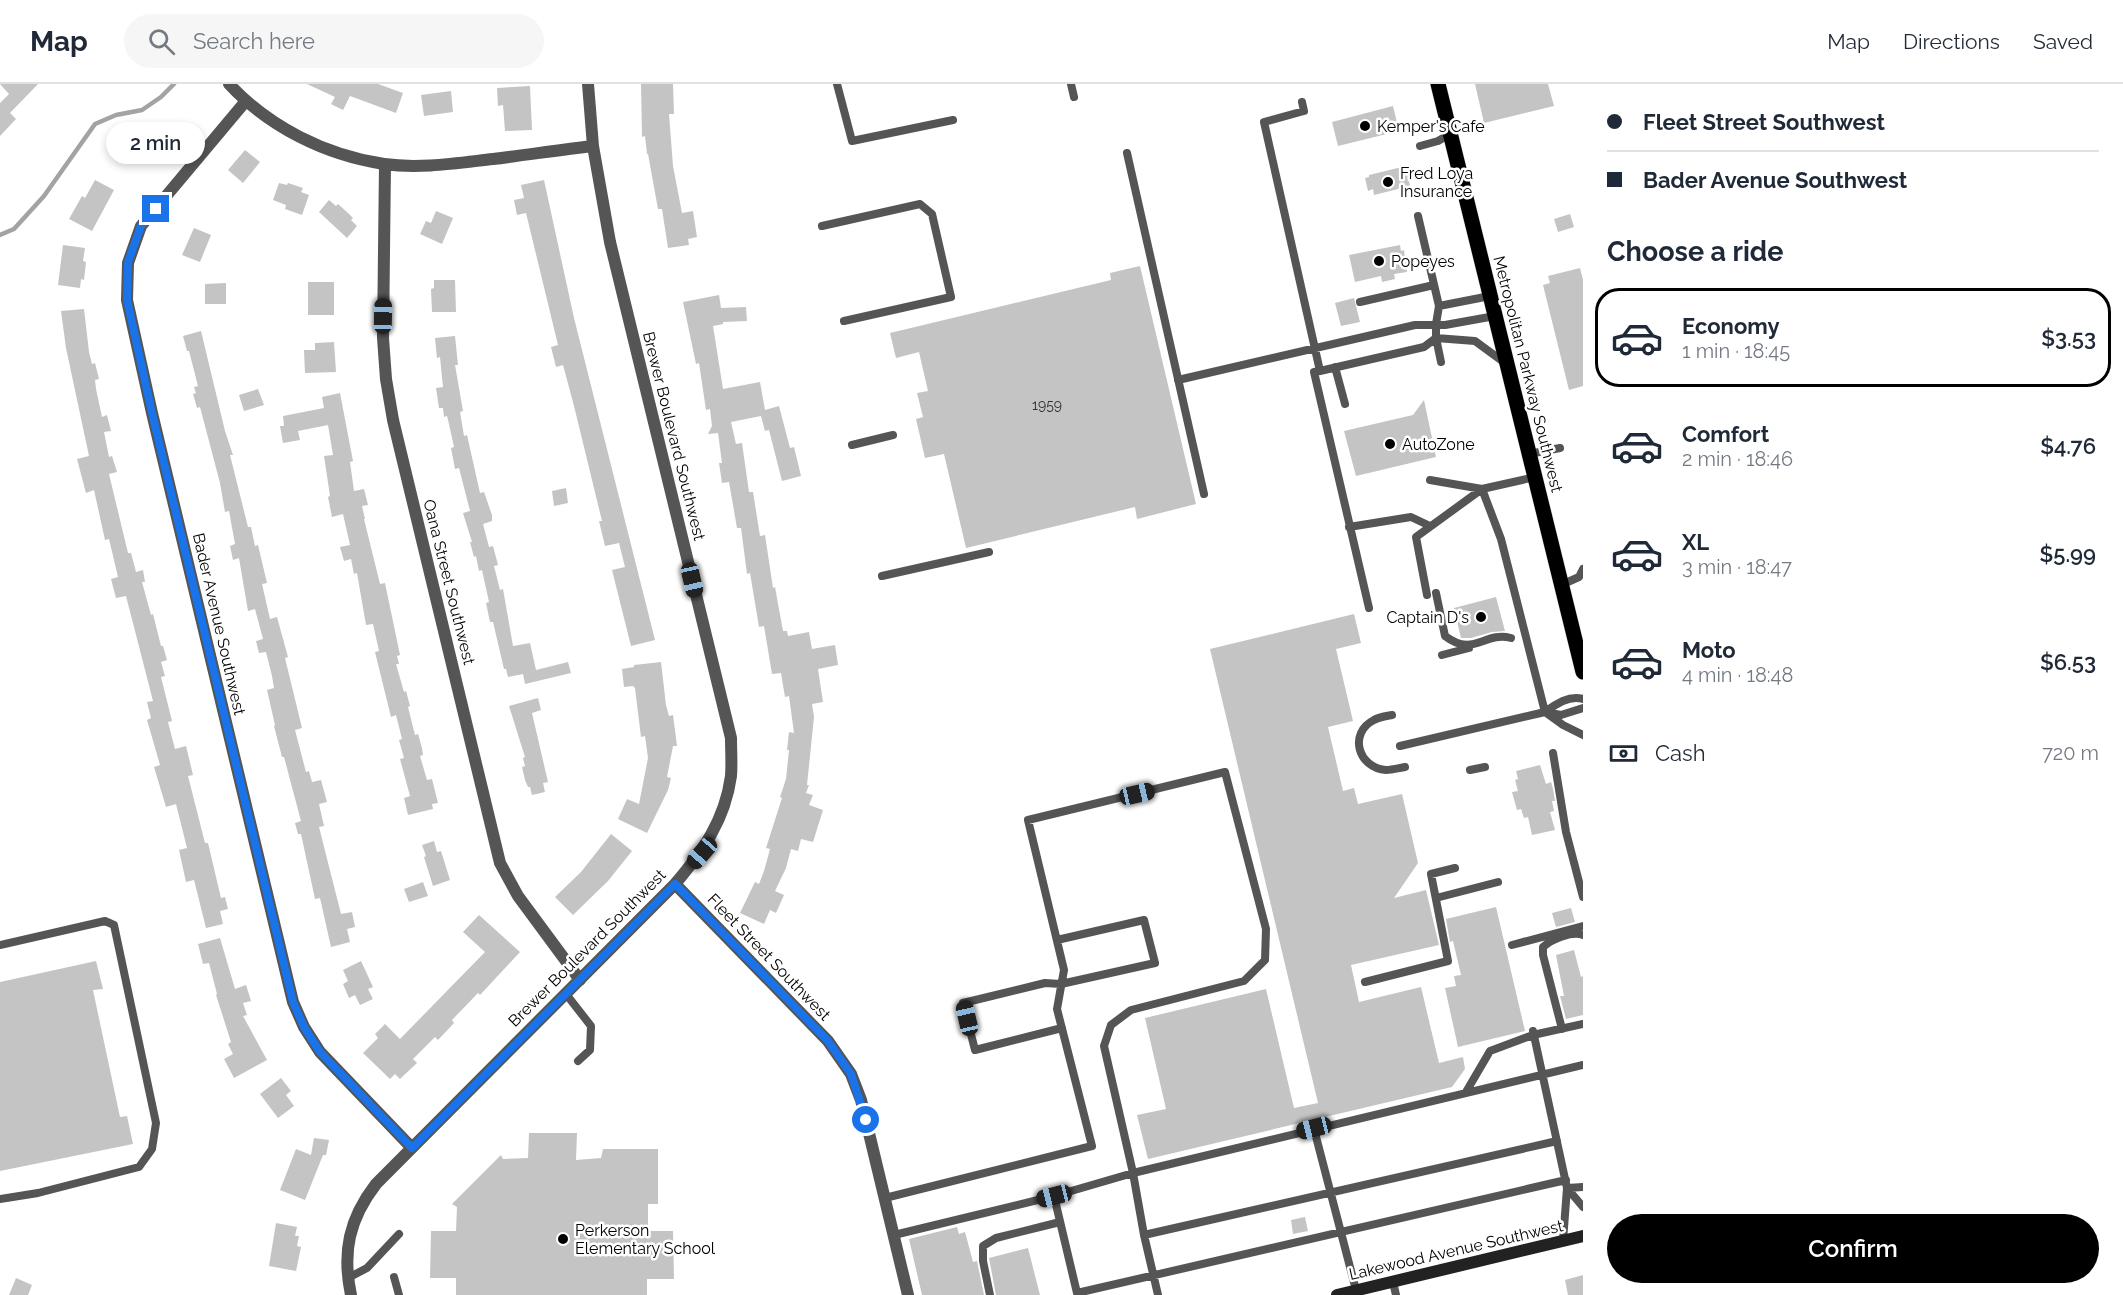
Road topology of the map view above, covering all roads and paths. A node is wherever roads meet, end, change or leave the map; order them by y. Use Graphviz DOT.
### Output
graph roads {
  1 [pos="228,84"];
  2 [pos="588,84"];
  3 [pos="837,84"];
  4 [pos="1071,84"];
  5 [pos="1438,84"];
  6 [pos="1074,97"];
  7 [pos="245,102"];
  8 [pos="1302,102"];
  9 [pos="953,120"];
  10 [pos="1450,134"];
  11 [pos="593,146"];
  12 [pos="1420,146"];
  13 [pos="1126,153"];
  14 [pos="385,164"];
  15 [pos="1418,216"];
  16 [pos="822,226"];
  17 [pos="1434,285"];
  18 [pos="1490,296"];
  19 [pos="1360,302"];
  20 [pos="1439,306"];
  21 [pos="1495,315"];
  22 [pos="844,321"];
  23 [pos="1436,324"];
  24 [pos="1436,338"];
  25 [pos="1315,349"];
  26 [pos="1441,362"];
  27 [pos="1507,364"];
  28 [pos="1335,367"];
  29 [pos="1320,371"];
  30 [pos="1178,380"];
  31 [pos="1345,404"];
  32 [pos="893,435"];
  33 [pos="852,445"];
  34 [pos="1560,448"];
  35 [pos="1529,454"];
  36 [pos="1535,477"];
  37 [pos="1430,480"];
  38 [pos="1482,489"];
  39 [pos="1204,494"];
  40 [pos="1430,526"];
  41 [pos="1349,527"];
  42 [pos="989,552"];
  43 [pos="1583,569"];
  44 [pos="882,576"];
  45 [pos="1561,585"];
  46 [pos="1369,608"];
  47 [pos="1524,635"];
  48 [pos="1511,638"];
  49 [pos="1580,652"];
  50 [pos="1442,655"];
  51 [pos="1583,672"];
  52 [pos="1583,699"];
  53 [pos="1583,708"];
  54 [pos="1545,712"];
  55 [pos="1392,715"];
  56 [pos="1583,735"];
  57 [pos="1400,746"];
  58 [pos="1553,753"];
  59 [pos="1405,766"];
  60 [pos="1485,767"];
  61 [pos="1470,770"];
  62 [pos="1455,868"];
  63 [pos="1498,882"];
  64 [pos="675,884"];
  65 [pos="1583,897"];
  66 [pos="1436,898"];
  67 [pos="1583,926"];
  68 [pos="1583,935"];
  69 [pos="1057,940"];
  70 [pos="0,945"];
  71 [pos="1512,945"];
  72 [pos="580,980"];
  73 [pos="1365,982"];
  74 [pos="1061,984"];
  75 [pos="566,994"];
  76 [pos="1583,1024"];
  77 [pos="1062,1028"];
  78 [pos="1562,1029"];
  79 [pos="1533,1033"];
  80 [pos="578,1061"];
  81 [pos="1583,1065"];
  82 [pos="1542,1074"];
  83 [pos="1466,1092"];
  84 [pos="1314,1128"];
  85 [pos="1557,1141"];
  86 [pos="412,1148"];
  87 [pos="1133,1173"];
  88 [pos="1566,1184"];
  89 [pos="1583,1187"];
  90 [pos="1331,1194"];
  91 [pos="1054,1196"];
  92 [pos="885,1198"];
  93 [pos="0,1199"];
  94 [pos="1583,1207"];
  95 [pos="1060,1222"];
  96 [pos="1341,1231"];
  97 [pos="399,1234"];
  98 [pos="894,1235"];
  99 [pos="1143,1235"];
  100 [pos="1583,1236"];
  101 [pos="1563,1241"];
  102 [pos="1153,1274"];
  103 [pos="394,1276"];
  104 [pos="348,1278"];
  105 [pos="1393,1282"];
  106 [pos="1356,1290"];
  107 [pos="1340,1294"];
  108 [pos="351,1295"];
  109 [pos="399,1295"];
  110 [pos="908,1295"];
  111 [pos="990,1295"];
  112 [pos="1158,1295"];
  113 [pos="1395,1295"];
  1 -- 7 [label="street"];
  2 -- 11 [label="street, Brewer Boulevard Southwest"];
  3 -- 9 [label="lane"];
  4 -- 6 [label="lane"];
  5 -- 10 [label="main road, Metropolitan Parkway Southwest"];
  7 -- 14 [label="street"];
  7 -- 86 [label="street, Bader Avenue Southwest"];
  8 -- 25 [label="lane"];
  10 -- 12 [label="lane"];
  10 -- 18 [label="main road, Metropolitan Parkway Southwest"];
  11 -- 14 [label="street"];
  11 -- 64 [label="street, Brewer Boulevard Southwest"];
  13 -- 30 [label="lane"];
  14 -- 72 [label="street, Oana Street Southwest"];
  15 -- 17 [label="lane"];
  16 -- 22 [label="lane"];
  17 -- 19 [label="lane"];
  17 -- 20 [label="lane"];
  18 -- 20 [label="lane"];
  18 -- 21 [label="main road, Metropolitan Parkway Southwest"];
  20 -- 23 [label="lane"];
  21 -- 23 [label="lane"];
  21 -- 27 [label="main road, Metropolitan Parkway Southwest"];
  23 -- 24 [label="lane"];
  23 -- 25 [label="lane"];
  24 -- 26 [label="lane"];
  24 -- 27 [label="lane"];
  24 -- 28 [label="lane"];
  25 -- 29 [label="lane"];
  25 -- 30 [label="lane"];
  27 -- 35 [label="main road, Metropolitan Parkway Southwest"];
  28 -- 29 [label="lane"];
  28 -- 31 [label="lane"];
  29 -- 41 [label="lane"];
  30 -- 39 [label="lane"];
  32 -- 33 [label="lane"];
  34 -- 35 [label="lane"];
  35 -- 36 [label="main road, Metropolitan Parkway Southwest"];
  36 -- 38 [label="lane"];
  36 -- 45 [label="main road, Metropolitan Parkway Southwest"];
  37 -- 38 [label="lane"];
  38 -- 40 [label="lane"];
  38 -- 47 [label="lane"];
  40 -- 41 [label="lane"];
  40 -- 48 [label="lane"];
  41 -- 46 [label="lane"];
  42 -- 44 [label="lane"];
  43 -- 45 [label="lane"];
  45 -- 49 [label="main road, Metropolitan Parkway Southwest"];
  47 -- 48 [label="lane"];
  47 -- 54 [label="lane"];
  48 -- 50 [label="lane"];
  49 -- 51 [label="main road, Metropolitan Parkway Southwest"];
  52 -- 54 [label="lane"];
  53 -- 54 [label="lane"];
  54 -- 56 [label="lane"];
  54 -- 57 [label="lane"];
  55 -- 59 [label="lane"];
  58 -- 65 [label="lane"];
  60 -- 61 [label="lane"];
  62 -- 66 [label="lane"];
  63 -- 66 [label="lane"];
  64 -- 72 [label="street, Brewer Boulevard Southwest"];
  64 -- 92 [label="street, Fleet Street Southwest"];
  66 -- 73 [label="lane"];
  67 -- 71 [label="lane"];
  68 -- 78 [label="lane"];
  69 -- 74 [label="lane"];
  69 -- 74 [label="lane"];
  69 -- 87 [label="lane"];
  70 -- 93 [label="lane"];
  72 -- 75 [label="street, Brewer Boulevard Southwest"];
  74 -- 77 [label="lane"];
  74 -- 77 [label="lane"];
  75 -- 80 [label="lane"];
  75 -- 86 [label="street, Brewer Boulevard Southwest"];
  76 -- 78 [label="lane"];
  77 -- 92 [label="lane"];
  78 -- 79 [label="lane"];
  79 -- 82 [label="lane"];
  79 -- 83 [label="lane"];
  81 -- 82 [label="lane"];
  82 -- 83 [label="lane"];
  82 -- 85 [label="lane"];
  83 -- 84 [label="lane"];
  84 -- 87 [label="lane"];
  84 -- 90 [label="lane"];
  85 -- 88 [label="lane"];
  85 -- 90 [label="lane"];
  86 -- 104 [label="street, Brewer Boulevard Southwest"];
  87 -- 91 [label="lane"];
  87 -- 99 [label="lane"];
  88 -- 89 [label="lane"];
  88 -- 94 [label="lane"];
  88 -- 96 [label="lane"];
  88 -- 101 [label="lane"];
  90 -- 96 [label="lane"];
  90 -- 99 [label="lane"];
  91 -- 95 [label="lane"];
  91 -- 98 [label="lane"];
  92 -- 98 [label="street, Fleet Street Southwest"];
  95 -- 102 [label="lane"];
  95 -- 111 [label="lane"];
  96 -- 102 [label="lane"];
  96 -- 106 [label="lane"];
  97 -- 104 [label="lane"];
  98 -- 110 [label="street, Fleet Street Southwest"];
  99 -- 102 [label="lane"];
  100 -- 101 [label="street, Lakewood Avenue Southwest"];
  101 -- 105 [label="street, Lakewood Avenue Southwest"];
  102 -- 112 [label="lane"];
  103 -- 109 [label="lane"];
  104 -- 108 [label="street, Brewer Boulevard Southwest"];
  105 -- 106 [label="street, Lakewood Avenue Southwest"];
  105 -- 113 [label="lane"];
  106 -- 107 [label="street, Lakewood Avenue Southwest"];
}
